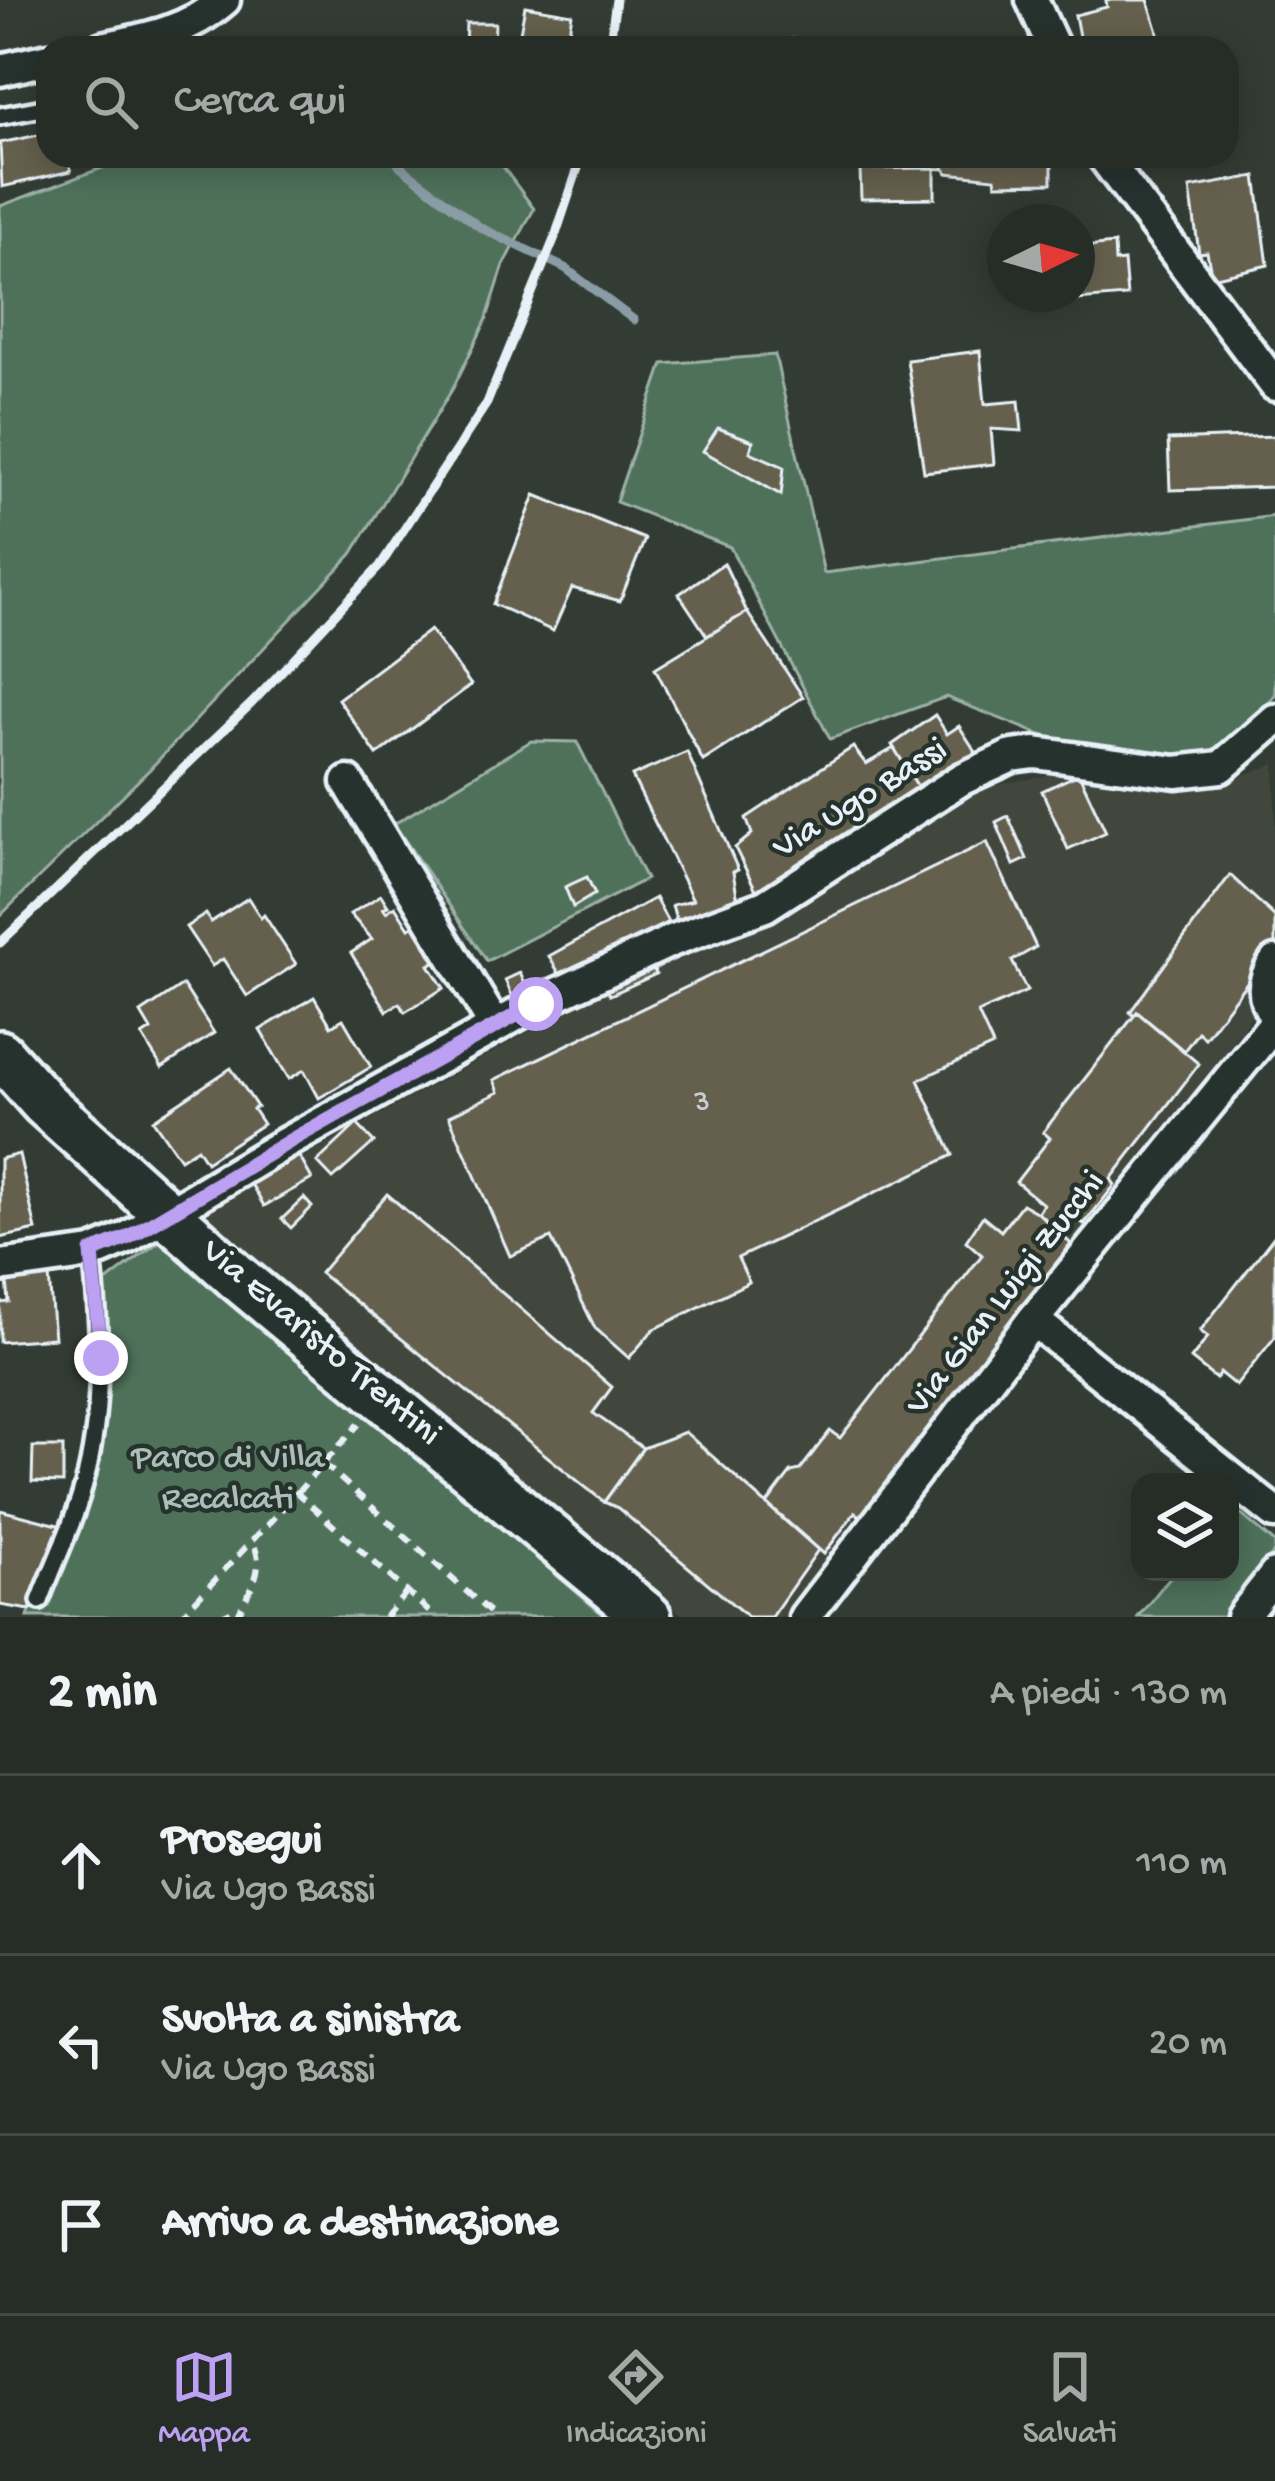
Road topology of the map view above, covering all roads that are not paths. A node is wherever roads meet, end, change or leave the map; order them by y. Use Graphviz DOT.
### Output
graph roads {
  1 [pos="224,0"];
  2 [pos="1033,0"];
  3 [pos="150,36"];
  4 [pos="1049,36"];
  5 [pos="36,62"];
  6 [pos="0,70"];
  7 [pos="36,109"];
  8 [pos="0,116"];
  9 [pos="1112,168"];
  10 [pos="1275,385"];
  11 [pos="1275,720"];
  12 [pos="348,782"];
  13 [pos="1275,962"];
  14 [pos="1275,1019"];
  15 [pos="495,1026"];
  16 [pos="1,1058"];
  17 [pos="166,1213"];
  18 [pos="92,1252"];
  19 [pos="0,1266"];
  20 [pos="1033,1321"];
  21 [pos="1275,1513"];
  22 [pos="1275,1575"];
  23 [pos="40,1601"];
  24 [pos="648,1617"];
  25 [pos="805,1617"];
  26 [pos="1242,1617"];
  1 -- 3 [label="street"];
  2 -- 4 [label="street"];
  5 -- 6 [label="street"];
  7 -- 8 [label="lane"];
  9 -- 10 [label="street"];
  11 -- 15 [label="street, Via Ugo Bassi"];
  12 -- 15 [label="street"];
  13 -- 14 [label="street"];
  14 -- 20 [label="street, Via Gian Luigi Zucchi"];
  15 -- 17 [label="street, Via Ugo Bassi"];
  16 -- 17 [label="street, Via Evaristo Trentini"];
  17 -- 18 [label="street, Via Ugo Bassi"];
  17 -- 24 [label="street, Via Evaristo Trentini"];
  18 -- 19 [label="street, Via Ugo Bassi"];
  18 -- 23 [label="lane"];
  20 -- 21 [label="street"];
  20 -- 25 [label="street, Via Gian Luigi Zucchi"];
  22 -- 26 [label="street"];
}
